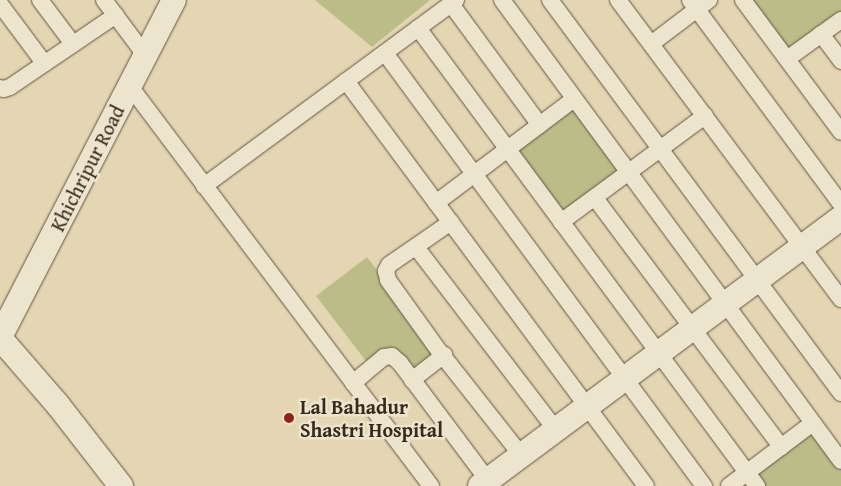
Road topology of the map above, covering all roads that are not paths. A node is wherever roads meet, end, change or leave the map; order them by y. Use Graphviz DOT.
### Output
graph roads {
  1 [pos="40,0"];
  2 [pos="104,0"];
  3 [pos="174,0"];
  4 [pos="502,0"];
  5 [pos="550,0"];
  6 [pos="618,0"];
  7 [pos="743,0"];
  8 [pos="454,2"];
  9 [pos="699,3"];
  10 [pos="0,4"];
  11 [pos="116,15"];
  12 [pos="841,20"];
  13 [pos="418,28"];
  14 [pos="822,34"];
  15 [pos="72,44"];
  16 [pos="651,44"];
  17 [pos="385,53"];
  18 [pos="145,55"];
  19 [pos="787,59"];
  20 [pos="841,61"];
  21 [pos="44,63"];
  22 [pos="346,81"];
  23 [pos="129,85"];
  24 [pos="0,88"];
  25 [pos="574,99"];
  26 [pos="705,116"];
  27 [pos="540,125"];
  28 [pos="841,132"];
  29 [pos="507,149"];
  30 [pos="660,149"];
  31 [pos="629,172"];
  32 [pos="474,174"];
  33 [pos="204,186"];
  34 [pos="595,198"];
  35 [pos="436,203"];
  36 [pos="841,204"];
  37 [pos="841,218"];
  38 [pos="451,222"];
  39 [pos="562,222"];
  40 [pos="416,246"];
  41 [pos="802,247"];
  42 [pos="757,280"];
  43 [pos="841,299"];
  44 [pos="725,304"];
  45 [pos="692,328"];
  46 [pos="0,338"];
  47 [pos="659,353"];
  48 [pos="444,355"];
  49 [pos="624,379"];
  50 [pos="412,380"];
  51 [pos="353,383"];
  52 [pos="841,393"];
  53 [pos="588,406"];
  54 [pos="813,423"];
  55 [pos="556,430"];
  56 [pos="781,447"];
  57 [pos="522,455"];
  58 [pos="841,461"];
  59 [pos="747,472"];
  60 [pos="487,484"];
  61 [pos="121,486"];
  62 [pos="430,486"];
  63 [pos="646,486"];
  64 [pos="704,486"];
  65 [pos="729,486"];
  66 [pos="757,486"];
  1 -- 15 [label="street"];
  2 -- 11 [label="street"];
  3 -- 18 [label="street, Khichripur Road"];
  4 -- 25 [label="street"];
  5 -- 30 [label="street"];
  6 -- 16 [label="street"];
  7 -- 19 [label="street"];
  8 -- 13 [label="street"];
  8 -- 27 [label="street"];
  9 -- 16 [label="street"];
  9 -- 36 [label="street"];
  10 -- 21 [label="street"];
  11 -- 15 [label="street"];
  11 -- 18 [label="street"];
  12 -- 14 [label="street"];
  13 -- 17 [label="street"];
  13 -- 29 [label="street"];
  14 -- 19 [label="street"];
  14 -- 20 [label="street"];
  15 -- 21 [label="street"];
  16 -- 26 [label="street"];
  17 -- 22 [label="street"];
  17 -- 32 [label="street"];
  18 -- 23 [label="street, Khichripur Road"];
  19 -- 28 [label="street"];
  21 -- 24 [label="street"];
  22 -- 33 [label="street"];
  22 -- 35 [label="street"];
  23 -- 33 [label="street"];
  23 -- 46 [label="street, Khichripur Road"];
  25 -- 27 [label="street"];
  25 -- 31 [label="street"];
  26 -- 30 [label="street"];
  26 -- 41 [label="street"];
  27 -- 29 [label="street"];
  29 -- 32 [label="street"];
  29 -- 39 [label="street"];
  30 -- 31 [label="street"];
  30 -- 42 [label="street"];
  31 -- 34 [label="street"];
  31 -- 44 [label="street"];
  32 -- 35 [label="street"];
  32 -- 49 [label="street"];
  33 -- 51 [label="street"];
  34 -- 39 [label="street"];
  34 -- 45 [label="street"];
  35 -- 38 [label="street"];
  37 -- 41 [label="street"];
  38 -- 40 [label="street"];
  38 -- 53 [label="street"];
  39 -- 47 [label="street"];
  40 -- 48 [label="street"];
  40 -- 55 [label="street"];
  41 -- 42 [label="street"];
  41 -- 43 [label="street"];
  42 -- 44 [label="street"];
  42 -- 52 [label="street"];
  44 -- 45 [label="street"];
  44 -- 54 [label="street"];
  45 -- 47 [label="street"];
  45 -- 56 [label="street"];
  46 -- 61 [label="street"];
  47 -- 49 [label="street"];
  47 -- 59 [label="street"];
  48 -- 50 [label="street"];
  48 -- 57 [label="street"];
  49 -- 53 [label="street"];
  49 -- 64 [label="street"];
  50 -- 51 [label="street"];
  50 -- 60 [label="street"];
  51 -- 62 [label="street"];
  53 -- 55 [label="street"];
  53 -- 63 [label="street"];
  54 -- 56 [label="street"];
  54 -- 58 [label="street"];
  55 -- 57 [label="street"];
  56 -- 59 [label="street"];
  57 -- 60 [label="street"];
  59 -- 65 [label="street"];
  59 -- 66 [label="street"];
}
